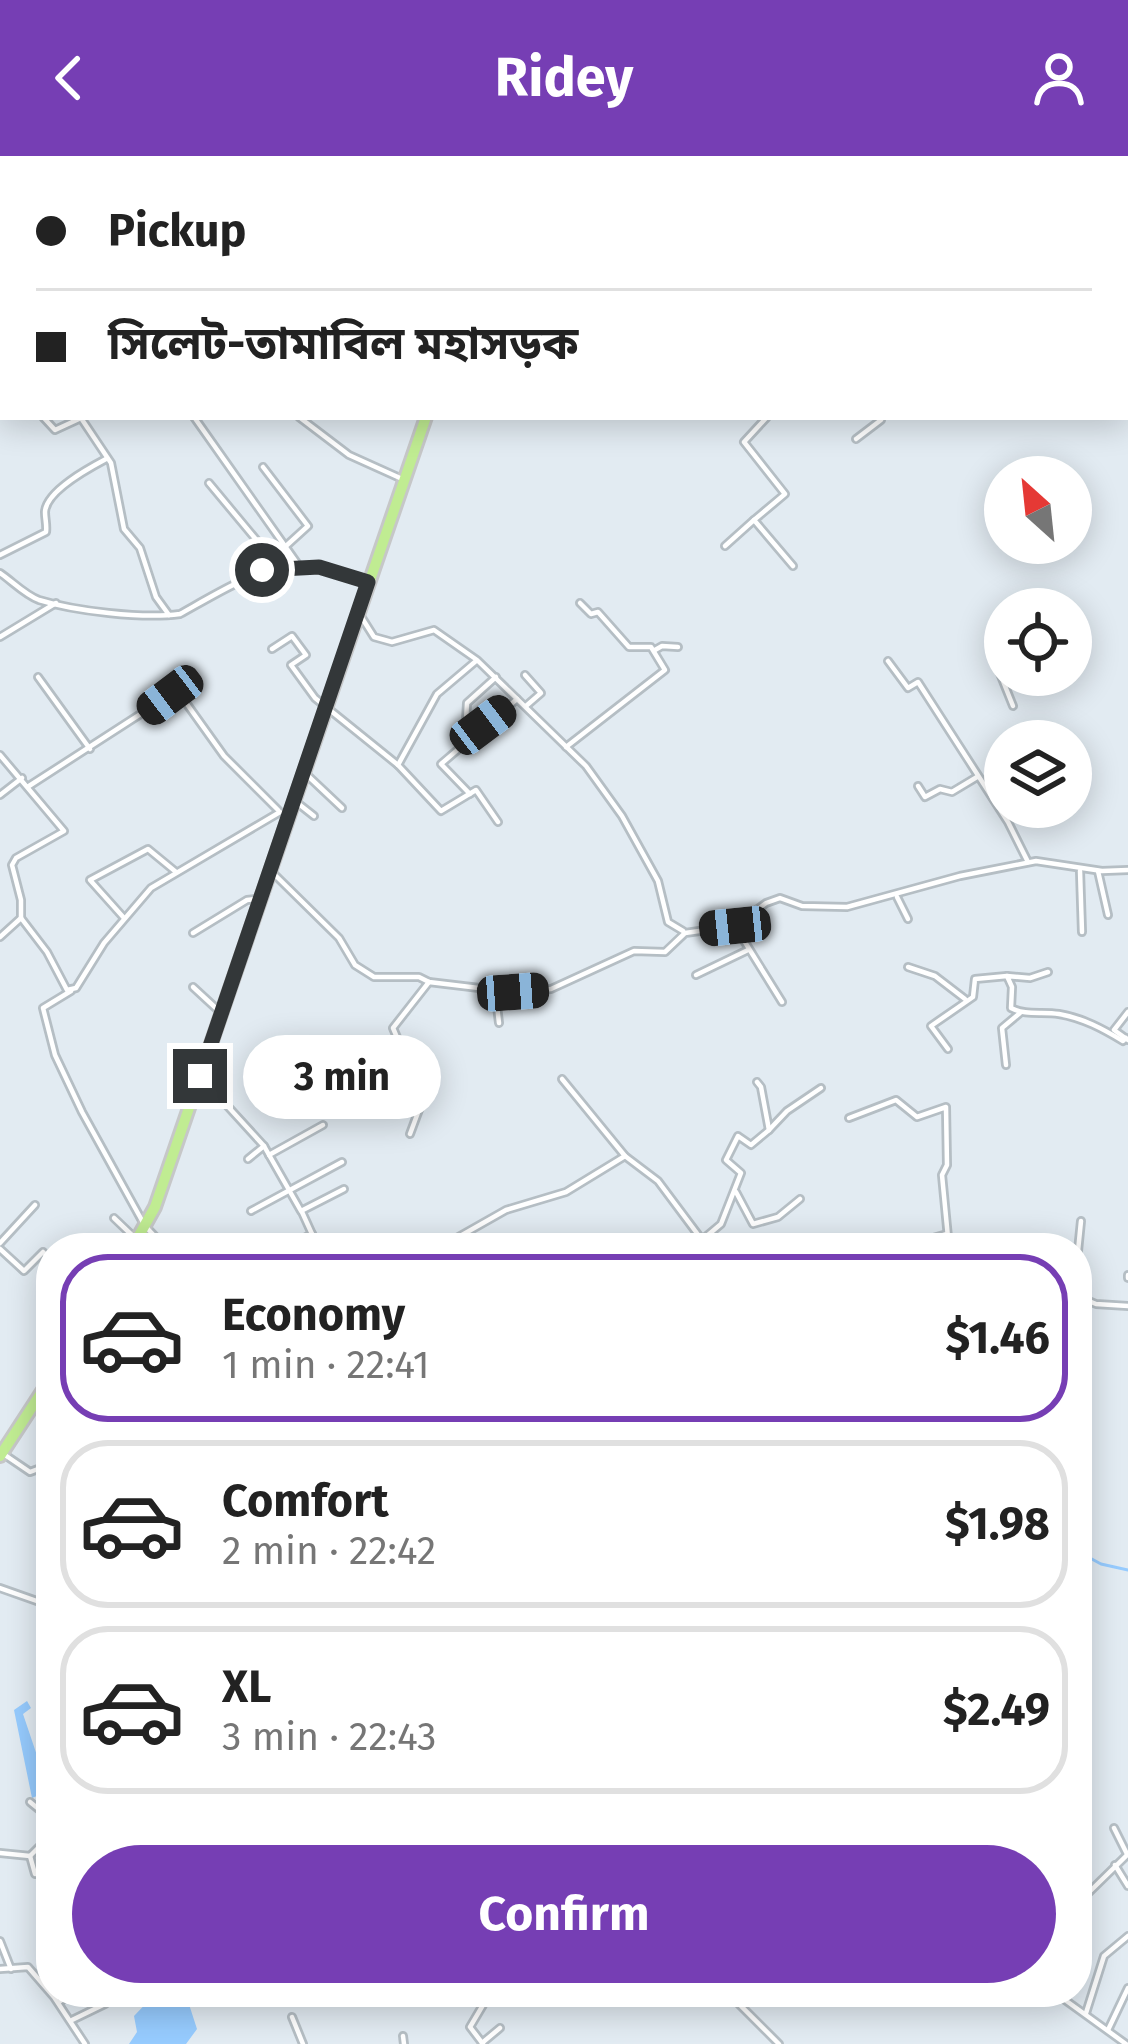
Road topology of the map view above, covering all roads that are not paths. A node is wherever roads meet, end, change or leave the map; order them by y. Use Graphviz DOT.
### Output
graph roads {
  1 [pos="46,420"];
  2 [pos="77,420"];
  3 [pos="82,420"];
  4 [pos="196,420"];
  5 [pos="302,420"];
  6 [pos="425,420"];
  7 [pos="764,420"];
  8 [pos="881,420"];
  9 [pos="856,440"];
  10 [pos="107,458"];
  11 [pos="263,467"];
  12 [pos="404,480"];
  13 [pos="209,483"];
  14 [pos="754,520"];
  15 [pos="286,546"];
  16 [pos="725,546"];
  17 [pos="0,555"];
  18 [pos="299,566"];
  19 [pos="793,566"];
  20 [pos="280,568"];
  21 [pos="0,573"];
  22 [pos="368,582"];
  23 [pos="56,603"];
  24 [pos="580,604"];
  25 [pos="359,613"];
  26 [pos="169,616"];
  27 [pos="0,637"];
  28 [pos="678,647"];
  29 [pos="272,649"];
  30 [pos="652,651"];
  31 [pos="477,660"];
  32 [pos="888,661"];
  33 [pos="525,675"];
  34 [pos="38,676"];
  35 [pos="496,677"];
  36 [pos="1009,696"];
  37 [pos="517,699"];
  38 [pos="1012,703"];
  39 [pos="327,705"];
  40 [pos="525,707"];
  41 [pos="458,730"];
  42 [pos="566,748"];
  43 [pos="90,749"];
  44 [pos="0,755"];
  45 [pos="398,765"];
  46 [pos="303,771"];
  47 [pos="977,777"];
  48 [pos="22,778"];
  49 [pos="29,786"];
  50 [pos="918,786"];
  51 [pos="470,794"];
  52 [pos="0,795"];
  53 [pos="293,800"];
  54 [pos="342,808"];
  55 [pos="284,813"];
  56 [pos="314,816"];
  57 [pos="498,822"];
  58 [pos="1028,862"];
  59 [pos="269,869"];
  60 [pos="1080,869"];
  61 [pos="1128,870"];
  62 [pos="1098,871"];
  63 [pos="176,872"];
  64 [pos="896,895"];
  65 [pos="259,899"];
  66 [pos="1108,915"];
  67 [pos="21,918"];
  68 [pos="124,918"];
  69 [pos="908,919"];
  70 [pos="735,926"];
  71 [pos="1082,932"];
  72 [pos="193,933"];
  73 [pos="685,933"];
  74 [pos="0,937"];
  75 [pos="748,950"];
  76 [pos="908,967"];
  77 [pos="1048,972"];
  78 [pos="696,975"];
  79 [pos="1006,976"];
  80 [pos="429,982"];
  81 [pos="193,987"];
  82 [pos="482,988"];
  83 [pos="71,991"];
  84 [pos="967,1001"];
  85 [pos="782,1002"];
  86 [pos="1020,1012"];
  87 [pos="1128,1012"];
  88 [pos="221,1013"];
  89 [pos="499,1023"];
  90 [pos="1127,1039"];
  91 [pos="948,1049"];
  92 [pos="1006,1064"];
  93 [pos="410,1066"];
  94 [pos="428,1071"];
  95 [pos="200,1076"];
  96 [pos="562,1079"];
  97 [pos="757,1082"];
  98 [pos="820,1088"];
  99 [pos="849,1118"];
  100 [pos="323,1125"];
  101 [pos="770,1130"];
  102 [pos="410,1134"];
  103 [pos="264,1146"];
  104 [pos="269,1155"];
  105 [pos="626,1156"];
  106 [pos="248,1159"];
  107 [pos="342,1162"];
  108 [pos="344,1189"];
  109 [pos="735,1189"];
  110 [pos="290,1191"];
  111 [pos="800,1199"];
  112 [pos="35,1205"];
  113 [pos="250,1211"];
  114 [pos="301,1211"];
  115 [pos="114,1218"];
  116 [pos="1081,1221"];
  117 [pos="146,1226"];
  118 [pos="126,1233"];
  119 [pos="142,1233"];
  120 [pos="152,1233"];
  121 [pos="312,1233"];
  122 [pos="466,1233"];
  123 [pos="697,1233"];
  124 [pos="710,1233"];
  125 [pos="947,1233"];
  126 [pos="1080,1233"];
  127 [pos="0,1246"];
  128 [pos="36,1260"];
  129 [pos="1092,1302"];
  130 [pos="1128,1306"];
  131 [pos="36,1402"];
  132 [pos="3,1452"];
  133 [pos="36,1470"];
  134 [pos="0,1588"];
  135 [pos="36,1601"];
  136 [pos="30,1802"];
  137 [pos="36,1807"];
  138 [pos="1114,1828"];
  139 [pos="36,1850"];
  140 [pos="0,1853"];
  141 [pos="1128,1854"];
  142 [pos="31,1856"];
  143 [pos="1115,1864"];
  144 [pos="34,1874"];
  145 [pos="1128,1886"];
  146 [pos="1092,1888"];
  147 [pos="1128,1936"];
  148 [pos="0,1941"];
  149 [pos="11,1969"];
  150 [pos="0,1970"];
  151 [pos="36,1977"];
  152 [pos="1128,1988"];
  153 [pos="1092,1994"];
  154 [pos="61,2007"];
  155 [pos="99,2007"];
  156 [pos="482,2007"];
  157 [pos="742,2007"];
  158 [pos="1077,2007"];
  159 [pos="1088,2007"];
  160 [pos="1086,2013"];
  161 [pos="292,2018"];
  162 [pos="71,2020"];
  163 [pos="500,2028"];
  164 [pos="1108,2030"];
  165 [pos="300,2043"];
  166 [pos="483,2043"];
  167 [pos="85,2044"];
  168 [pos="779,2044"];
  169 [pos="1126,2044"];
  1 -- 2 [label="street"];
  3 -- 10 [label="street"];
  4 -- 15 [label="street"];
  5 -- 12 [label="street"];
  6 -- 12 [label="highway"];
  7 -- 14 [label="street"];
  8 -- 9 [label="street"];
  10 -- 17 [label="street"];
  10 -- 26 [label="street"];
  11 -- 15 [label="street"];
  12 -- 22 [label="highway"];
  13 -- 20 [label="street"];
  14 -- 16 [label="street"];
  14 -- 19 [label="street"];
  15 -- 18 [label="street"];
  18 -- 20 [label="street"];
  18 -- 22 [label="street"];
  20 -- 26 [label="street"];
  21 -- 23 [label="street"];
  22 -- 25 [label="highway"];
  23 -- 26 [label="street"];
  23 -- 27 [label="street"];
  24 -- 30 [label="street"];
  25 -- 31 [label="street"];
  25 -- 39 [label="highway"];
  28 -- 30 [label="street"];
  29 -- 39 [label="street"];
  30 -- 42 [label="street"];
  31 -- 35 [label="street"];
  31 -- 45 [label="street"];
  32 -- 47 [label="street"];
  33 -- 40 [label="street"];
  34 -- 43 [label="street"];
  35 -- 37 [label="street"];
  35 -- 41 [label="street"];
  36 -- 38 [label="street"];
  37 -- 40 [label="street"];
  37 -- 51 [label="street"];
  39 -- 45 [label="street"];
  39 -- 46 [label="highway"];
  40 -- 42 [label="street"];
  42 -- 73 [label="street"];
  43 -- 49 [label="street"];
  43 -- 55 [label="street"];
  44 -- 48 [label="street"];
  45 -- 51 [label="street"];
  46 -- 53 [label="highway"];
  46 -- 54 [label="street"];
  47 -- 50 [label="street"];
  47 -- 58 [label="street"];
  48 -- 49 [label="street"];
  48 -- 52 [label="street"];
  49 -- 67 [label="street"];
  51 -- 57 [label="street"];
  53 -- 55 [label="highway"];
  53 -- 56 [label="street"];
  55 -- 59 [label="highway"];
  55 -- 63 [label="street"];
  58 -- 60 [label="street"];
  58 -- 64 [label="street"];
  59 -- 65 [label="highway"];
  59 -- 80 [label="street"];
  60 -- 62 [label="street"];
  60 -- 71 [label="street"];
  61 -- 62 [label="street"];
  62 -- 66 [label="street"];
  63 -- 68 [label="street"];
  63 -- 68 [label="street"];
  64 -- 69 [label="street"];
  64 -- 70 [label="street"];
  65 -- 72 [label="street"];
  65 -- 88 [label="highway"];
  67 -- 74 [label="street"];
  67 -- 83 [label="street"];
  68 -- 83 [label="street"];
  70 -- 73 [label="street"];
  70 -- 75 [label="street"];
  73 -- 82 [label="street"];
  75 -- 78 [label="street"];
  75 -- 85 [label="street"];
  76 -- 84 [label="street"];
  77 -- 79 [label="street"];
  79 -- 84 [label="street"];
  79 -- 86 [label="street"];
  80 -- 82 [label="street"];
  80 -- 93 [label="street"];
  81 -- 88 [label="street"];
  82 -- 89 [label="street"];
  83 -- 117 [label="street"];
  84 -- 91 [label="street"];
  86 -- 90 [label="street"];
  86 -- 92 [label="street"];
  87 -- 90 [label="street"];
  88 -- 95 [label="highway"];
  93 -- 94 [label="street"];
  93 -- 102 [label="street"];
  95 -- 103 [label="street"];
  95 -- 117 [label="highway"];
  96 -- 105 [label="street"];
  97 -- 101 [label="street"];
  98 -- 101 [label="street"];
  99 -- 125 [label="street"];
  100 -- 104 [label="street"];
  101 -- 109 [label="street"];
  103 -- 104 [label="street"];
  103 -- 106 [label="street"];
  104 -- 110 [label="street"];
  105 -- 122 [label="street"];
  105 -- 123 [label="street"];
  107 -- 110 [label="street"];
  108 -- 114 [label="street"];
  109 -- 111 [label="street"];
  109 -- 124 [label="street"];
  110 -- 113 [label="street"];
  110 -- 114 [label="street"];
  112 -- 127 [label="street"];
  114 -- 121 [label="street"];
  115 -- 118 [label="street"];
  116 -- 126 [label="street"];
  117 -- 119 [label="highway"];
  117 -- 120 [label="street"];
  127 -- 128 [label="street"];
  129 -- 130 [label="street"];
  131 -- 132 [label="highway"];
  132 -- 133 [label="street"];
  134 -- 135 [label="street"];
  136 -- 137 [label="street"];
  138 -- 141 [label="street"];
  139 -- 142 [label="street"];
  140 -- 142 [label="street"];
  141 -- 143 [label="street"];
  142 -- 144 [label="street"];
  143 -- 145 [label="street"];
  143 -- 146 [label="street"];
  147 -- 153 [label="street"];
  148 -- 149 [label="street"];
  149 -- 150 [label="street"];
  149 -- 151 [label="street"];
  152 -- 164 [label="street"];
  154 -- 162 [label="street"];
  155 -- 162 [label="street"];
  156 -- 166 [label="street"];
  157 -- 168 [label="street"];
  158 -- 160 [label="street"];
  159 -- 160 [label="street"];
  160 -- 164 [label="street"];
  161 -- 165 [label="street"];
  162 -- 167 [label="street"];
  163 -- 166 [label="street"];
  164 -- 169 [label="street"];
}
